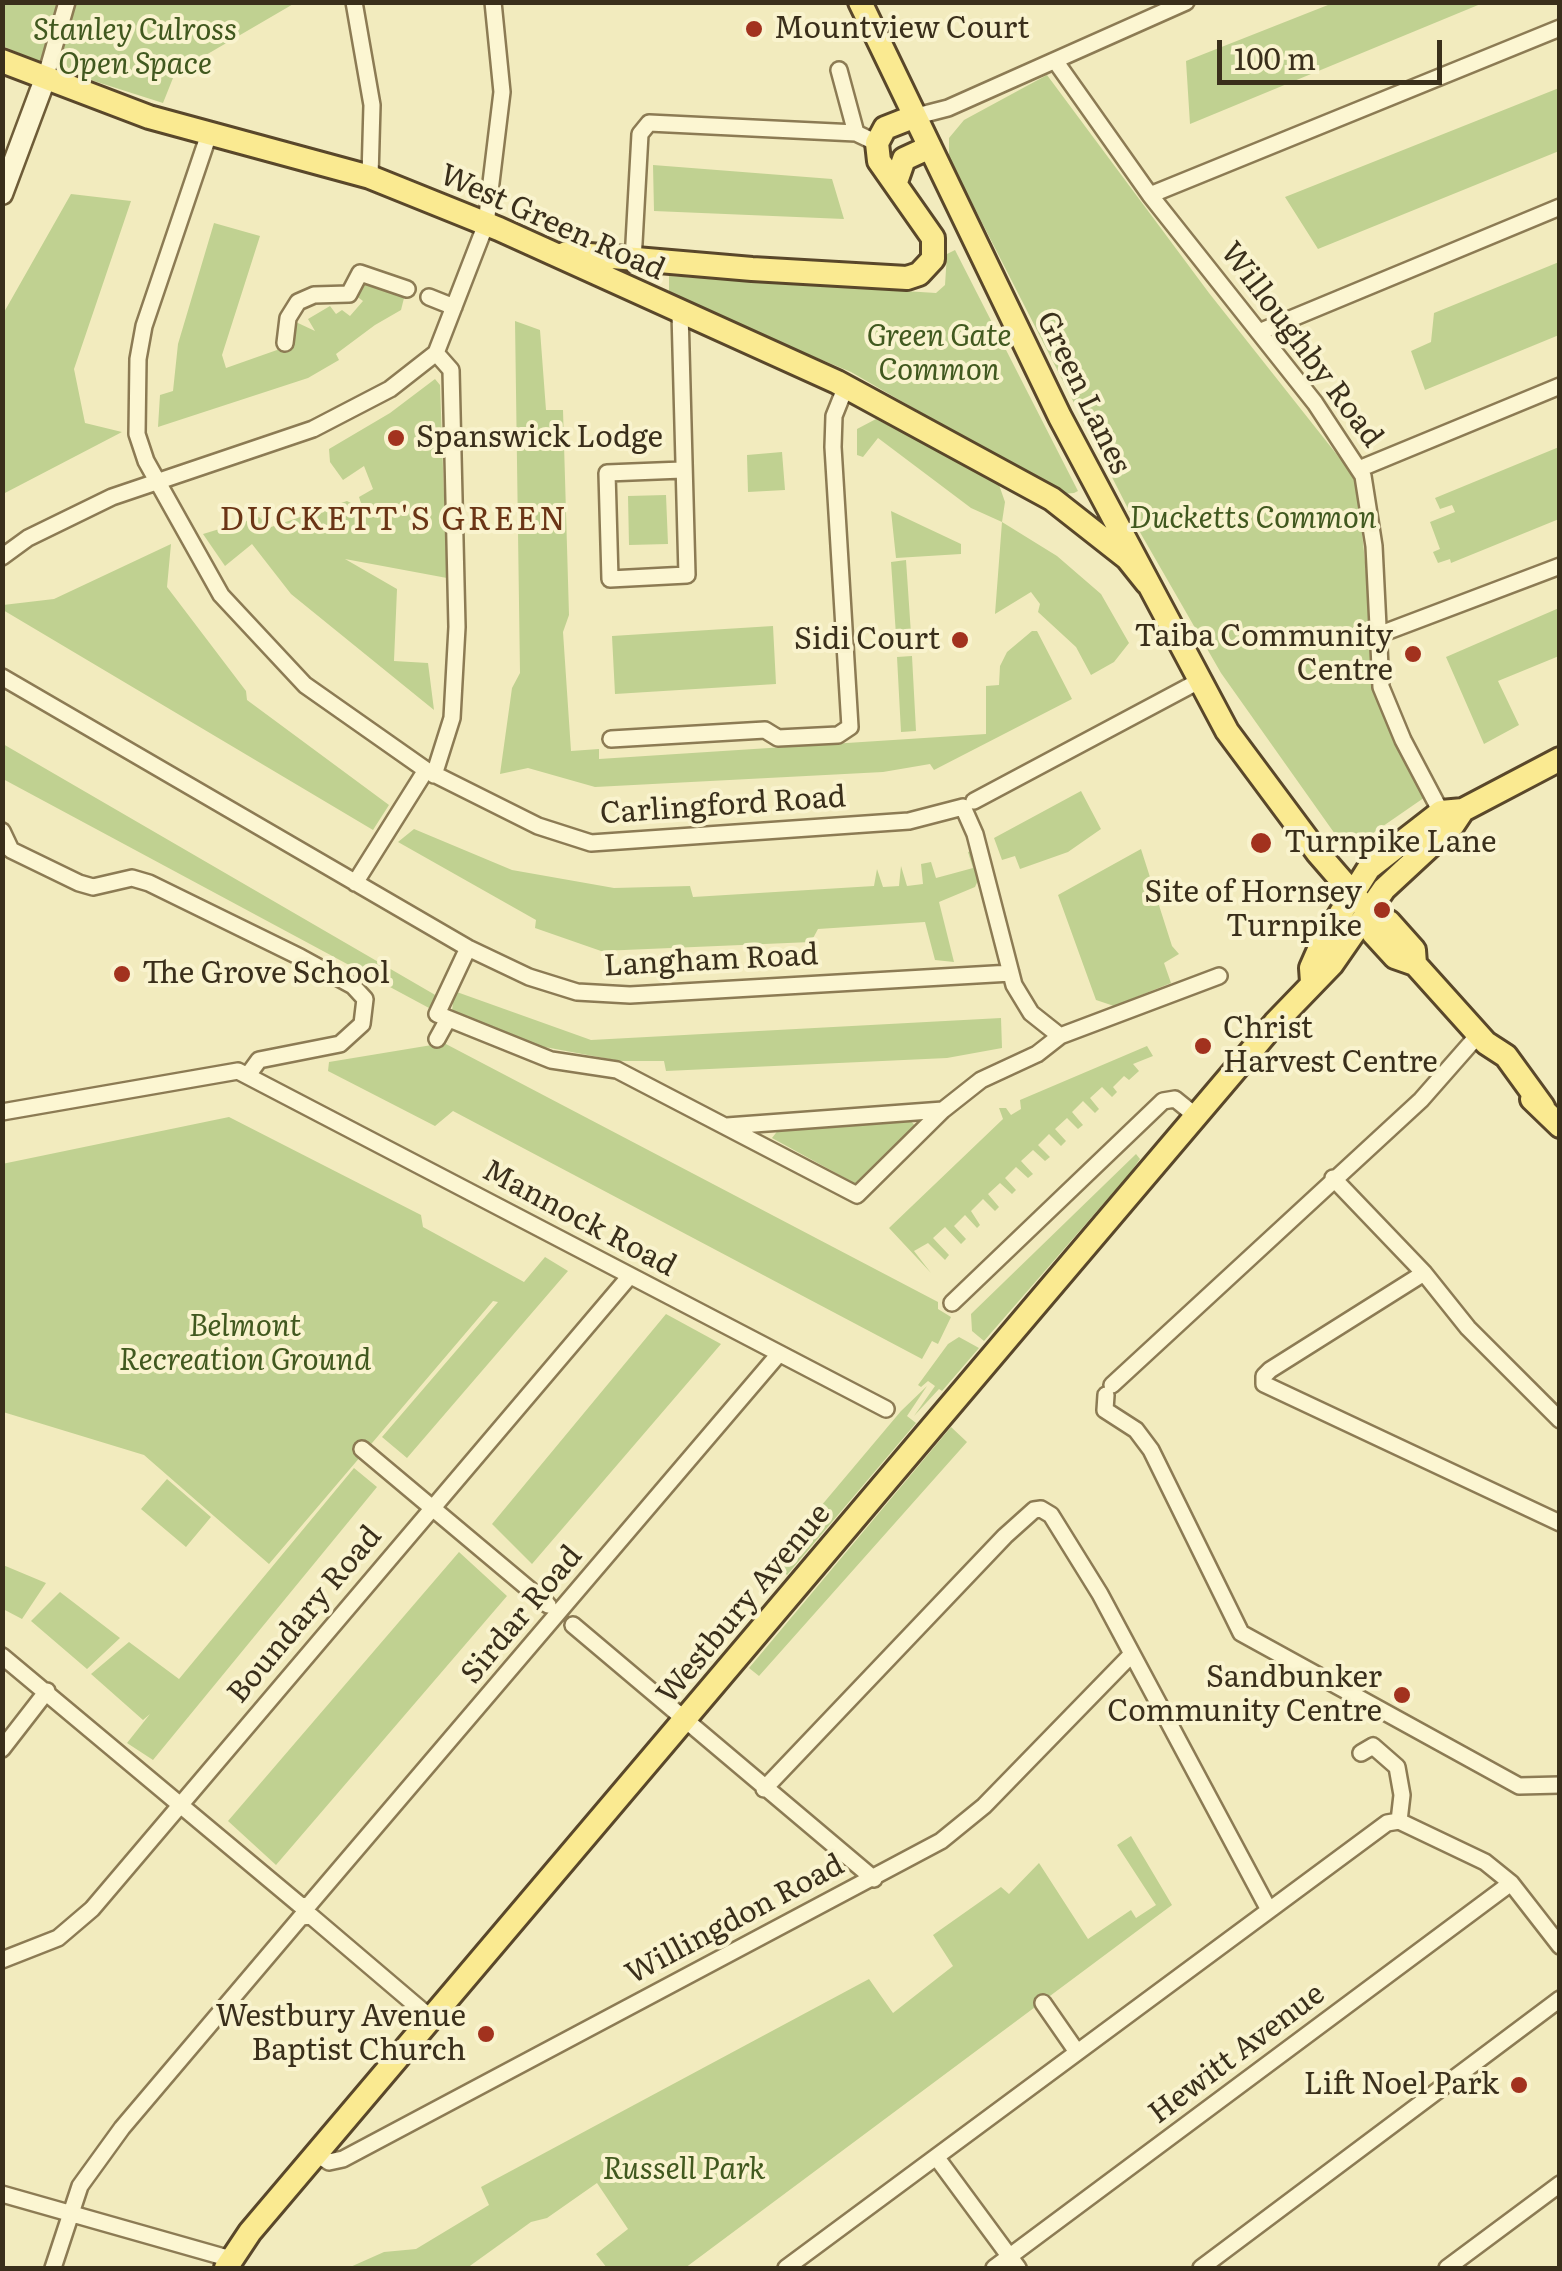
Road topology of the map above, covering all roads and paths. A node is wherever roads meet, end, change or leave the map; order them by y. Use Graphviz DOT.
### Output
graph roads {
  1 [pos="354,2"];
  2 [pos="493,2"];
  3 [pos="860,2"];
  4 [pos="1186,2"];
  5 [pos="65,3"];
  6 [pos="1560,28"];
  7 [pos="2,62"];
  8 [pos="1056,62"];
  9 [pos="839,70"];
  10 [pos="46,80"];
  11 [pos="948,108"];
  12 [pos="914,117"];
  13 [pos="209,134"];
  14 [pos="867,138"];
  15 [pos="930,147"];
  16 [pos="370,177"];
  17 [pos="896,182"];
  18 [pos="2,194"];
  19 [pos="1150,196"];
  20 [pos="1560,207"];
  21 [pos="486,224"];
  22 [pos="546,250"];
  23 [pos="633,261"];
  24 [pos="624,288"];
  25 [pos="406,289"];
  26 [pos="428,297"];
  27 [pos="454,307"];
  28 [pos="680,312"];
  29 [pos="1260,332"];
  30 [pos="285,343"];
  31 [pos="436,353"];
  32 [pos="846,386"];
  33 [pos="1560,386"];
  34 [pos="1359,468"];
  35 [pos="682,470"];
  36 [pos="158,483"];
  37 [pos="1099,494"];
  38 [pos="1052,499"];
  39 [pos="2,557"];
  40 [pos="1560,566"];
  41 [pos="1147,583"];
  42 [pos="1378,635"];
  43 [pos="2,677"];
  44 [pos="1199,681"];
  45 [pos="610,738"];
  46 [pos="1558,764"];
  47 [pos="430,772"];
  48 [pos="968,804"];
  49 [pos="1452,811"];
  50 [pos="2,830"];
  51 [pos="354,884"];
  52 [pos="1351,891"];
  53 [pos="1369,912"];
  54 [pos="468,948"];
  55 [pos="1010,973"];
  56 [pos="1219,976"];
  57 [pos="1312,982"];
  58 [pos="448,1019"];
  59 [pos="1060,1036"];
  60 [pos="438,1038"];
  61 [pos="1483,1038"];
  62 [pos="248,1075"];
  63 [pos="942,1110"];
  64 [pos="2,1112"];
  65 [pos="1196,1116"];
  66 [pos="727,1126"];
  67 [pos="1560,1126"];
  68 [pos="1334,1178"];
  69 [pos="1424,1273"];
  70 [pos="629,1277"];
  71 [pos="952,1303"];
  72 [pos="778,1355"];
  73 [pos="886,1409"];
  74 [pos="1560,1420"];
  75 [pos="362,1449"];
  76 [pos="432,1508"];
  77 [pos="1560,1523"];
  78 [pos="548,1605"];
  79 [pos="572,1625"];
  80 [pos="1132,1654"];
  81 [pos="2,1656"];
  82 [pos="47,1692"];
  83 [pos="685,1720"];
  84 [pos="2,1749"];
  85 [pos="1361,1753"];
  86 [pos="1560,1785"];
  87 [pos="764,1788"];
  88 [pos="180,1805"];
  89 [pos="1399,1821"];
  90 [pos="874,1878"];
  91 [pos="1511,1883"];
  92 [pos="1270,1910"];
  93 [pos="306,1911"];
  94 [pos="1560,1946"];
  95 [pos="2,1960"];
  96 [pos="1560,1999"];
  97 [pos="1043,2003"];
  98 [pos="432,2018"];
  99 [pos="1077,2052"];
  100 [pos="317,2154"];
  101 [pos="938,2158"];
  102 [pos="1560,2184"];
  103 [pos="2,2194"];
  104 [pos="68,2213"];
  105 [pos="1014,2263"];
  106 [pos="228,2264"];
  107 [pos="53,2268"];
  108 [pos="786,2268"];
  109 [pos="994,2268"];
  110 [pos="1201,2268"];
  111 [pos="1447,2268"];
  1 -- 16 [label="street"];
  2 -- 21 [label="street"];
  3 -- 12 [label="main road, Green Lanes"];
  4 -- 8 [label="street"];
  5 -- 10 [label="street"];
  6 -- 19 [label="street"];
  7 -- 10 [label="main road, West Green Road"];
  8 -- 11 [label="street"];
  8 -- 19 [label="street, Willoughby Road"];
  9 -- 14 [label="street"];
  10 -- 13 [label="main road, West Green Road"];
  10 -- 18 [label="main road"];
  11 -- 12 [label="street"];
  11 -- 15 [label="street"];
  12 -- 14 [label="main road"];
  12 -- 15 [label="main road, Green Lanes"];
  13 -- 16 [label="main road, West Green Road"];
  13 -- 36 [label="street, Carlingford Road"];
  14 -- 17 [label="main road"];
  14 -- 23 [label="street"];
  15 -- 17 [label="main road"];
  15 -- 37 [label="main road, Green Lanes"];
  16 -- 21 [label="main road, West Green Road"];
  17 -- 23 [label="main road"];
  19 -- 29 [label="street, Willoughby Road"];
  20 -- 29 [label="street"];
  21 -- 22 [label="main road, West Green Road"];
  21 -- 27 [label="street"];
  22 -- 23 [label="main road"];
  22 -- 24 [label="main road, West Green Road"];
  23 -- 24 [label="main road"];
  24 -- 28 [label="main road, West Green Road"];
  25 -- 30 [label="street"];
  26 -- 27 [label="street"];
  27 -- 31 [label="street"];
  28 -- 32 [label="main road, West Green Road"];
  28 -- 35 [label="street"];
  29 -- 34 [label="street, Willoughby Road"];
  31 -- 36 [label="street"];
  31 -- 47 [label="street"];
  32 -- 38 [label="main road, West Green Road"];
  32 -- 45 [label="street"];
  33 -- 34 [label="street"];
  34 -- 42 [label="street, Willoughby Road"];
  35 -- 35 [label="street"];
  36 -- 39 [label="street"];
  36 -- 47 [label="street, Carlingford Road"];
  37 -- 38 [label="main road"];
  37 -- 41 [label="main road, Green Lanes"];
  38 -- 41 [label="main road, West Green Road"];
  40 -- 42 [label="street"];
  41 -- 44 [label="main road, Green Lanes"];
  42 -- 49 [label="street, Willoughby Road"];
  43 -- 51 [label="street, Langham Road"];
  44 -- 48 [label="street, Carlingford Road"];
  44 -- 52 [label="main road, Green Lanes"];
  46 -- 49 [label="main road"];
  47 -- 48 [label="street, Carlingford Road"];
  47 -- 51 [label="street"];
  48 -- 55 [label="street"];
  49 -- 52 [label="main road"];
  49 -- 53 [label="main road"];
  50 -- 62 [label="street"];
  51 -- 54 [label="street, Langham Road"];
  52 -- 53 [label="main road, Green Lanes"];
  52 -- 57 [label="main road, Westbury Avenue"];
  53 -- 57 [label="main road, Westbury Avenue"];
  53 -- 61 [label="main road, Green Lanes"];
  54 -- 55 [label="street, Langham Road"];
  54 -- 58 [label="street"];
  55 -- 59 [label="street"];
  56 -- 59 [label="street"];
  57 -- 65 [label="main road, Westbury Avenue"];
  58 -- 60 [label="street"];
  58 -- 66 [label="street"];
  59 -- 63 [label="street"];
  61 -- 67 [label="main road, Green Lanes"];
  61 -- 68 [label="street"];
  62 -- 64 [label="street"];
  62 -- 70 [label="street, Mannock Road"];
  63 -- 66 [label="street"];
  63 -- 66 [label="street"];
  65 -- 71 [label="street"];
  65 -- 83 [label="main road, Westbury Avenue"];
  68 -- 69 [label="street"];
  68 -- 86 [label="street"];
  69 -- 74 [label="street"];
  69 -- 77 [label="street"];
  70 -- 72 [label="street, Mannock Road"];
  70 -- 76 [label="street, Boundary Road"];
  72 -- 73 [label="street, Mannock Road"];
  72 -- 93 [label="street, Sirdar Road"];
  75 -- 76 [label="street"];
  76 -- 78 [label="street"];
  76 -- 88 [label="street, Boundary Road"];
  79 -- 83 [label="street"];
  80 -- 87 [label="street"];
  80 -- 90 [label="street, Willingdon Road"];
  80 -- 92 [label="street"];
  81 -- 82 [label="street"];
  82 -- 84 [label="street"];
  82 -- 88 [label="street"];
  83 -- 87 [label="street"];
  83 -- 98 [label="main road, Westbury Avenue"];
  85 -- 89 [label="street"];
  87 -- 90 [label="street"];
  88 -- 93 [label="street"];
  88 -- 95 [label="street, Boundary Road"];
  89 -- 91 [label="street"];
  89 -- 92 [label="street"];
  90 -- 100 [label="street, Willingdon Road"];
  91 -- 94 [label="street"];
  91 -- 105 [label="street, Hewitt Avenue"];
  92 -- 99 [label="street"];
  93 -- 98 [label="street"];
  93 -- 104 [label="street, Sirdar Road"];
  96 -- 110 [label="street"];
  97 -- 99 [label="street"];
  98 -- 100 [label="main road, Westbury Avenue"];
  99 -- 101 [label="street"];
  100 -- 106 [label="main road, Westbury Avenue"];
  101 -- 105 [label="street"];
  101 -- 108 [label="street"];
  102 -- 111 [label="street"];
  103 -- 104 [label="street"];
  104 -- 106 [label="street"];
  104 -- 107 [label="street, Sirdar Road"];
  105 -- 109 [label="street, Hewitt Avenue"];
}
